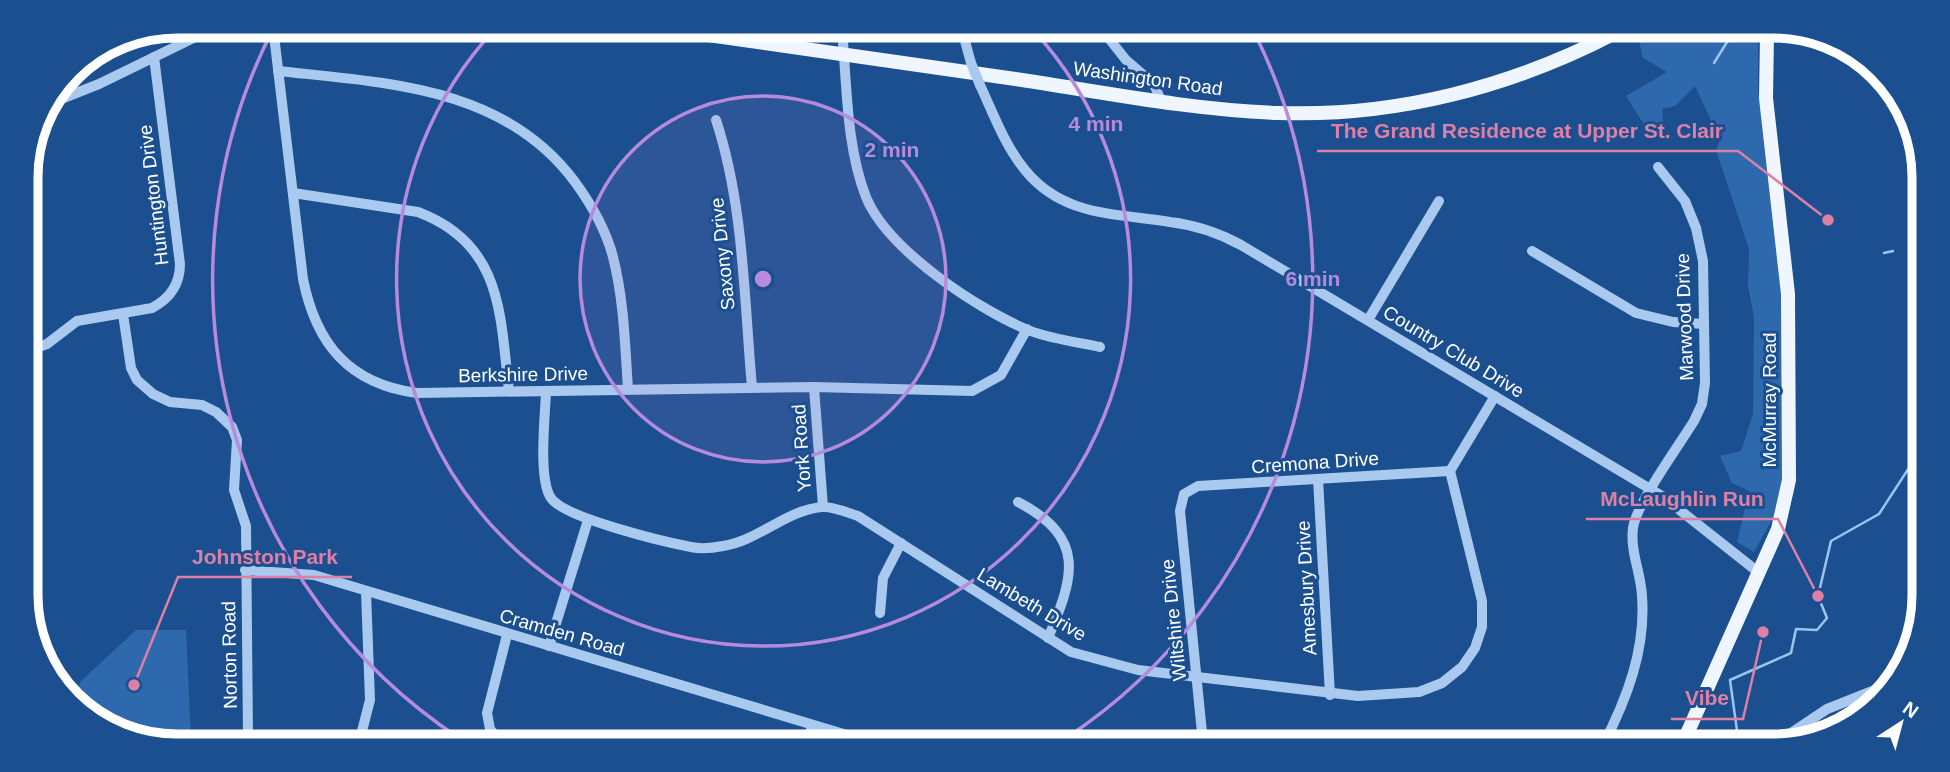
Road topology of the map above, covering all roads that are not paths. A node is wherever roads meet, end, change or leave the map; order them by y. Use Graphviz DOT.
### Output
graph roads {
  1 [pos="1109,38"];
  2 [pos="1604,38"];
  3 [pos="1768,38"];
  4 [pos="191,39"];
  5 [pos="274,39"];
  6 [pos="732,39"];
  7 [pos="843,39"];
  8 [pos="964,39"];
  9 [pos="844,55"];
  10 [pos="154,57"];
  11 [pos="278,71"];
  12 [pos="63,98"];
  13 [pos="1161,101"];
  14 [pos="716,120"];
  15 [pos="1658,167"];
  16 [pos="293,193"];
  17 [pos="1439,201"];
  18 [pos="1532,251"];
  19 [pos="123,314"];
  20 [pos="1368,320"];
  21 [pos="1704,324"];
  22 [pos="1027,329"];
  23 [pos="39,347"];
  24 [pos="1100,347"];
  25 [pos="752,387"];
  26 [pos="814,387"];
  27 [pos="628,389"];
  28 [pos="509,391"];
  29 [pos="545,392"];
  30 [pos="1494,396"];
  31 [pos="1450,471"];
  32 [pos="1318,479"];
  33 [pos="1652,490"];
  34 [pos="1184,494"];
  35 [pos="1018,502"];
  36 [pos="823,507"];
  37 [pos="589,520"];
  38 [pos="901,543"];
  39 [pos="245,570"];
  40 [pos="1758,572"];
  41 [pos="366,592"];
  42 [pos="880,613"];
  43 [pos="507,635"];
  44 [pos="1048,638"];
  45 [pos="549,646"];
  46 [pos="1197,677"];
  47 [pos="1873,691"];
  48 [pos="1330,695"];
  49 [pos="812,726"];
  50 [pos="1793,732"];
  51 [pos="1202,733"];
  52 [pos="1608,733"];
  53 [pos="1687,733"];
  54 [pos="248,734"];
  55 [pos="361,734"];
  56 [pos="494,734"];
  57 [pos="810,734"];
  58 [pos="840,734"];
  1 -- 13 [label="street"];
  2 -- 13 [label="main road, Washington Road"];
  3 -- 40 [label="main road, McMurray Road"];
  4 -- 10 [label="street"];
  5 -- 11 [label="street, Berkshire Drive"];
  6 -- 9 [label="main road, Washington Road"];
  7 -- 9 [label="street"];
  8 -- 20 [label="street, Country Club Drive, bridge"];
  9 -- 13 [label="main road, Washington Road"];
  9 -- 22 [label="street"];
  10 -- 12 [label="street"];
  10 -- 19 [label="street, Huntington Drive"];
  11 -- 16 [label="street, Berkshire Drive"];
  11 -- 27 [label="street"];
  14 -- 25 [label="street, Saxony Drive"];
  15 -- 21 [label="street, Marwood Drive"];
  16 -- 28 [label="street"];
  16 -- 28 [label="street, Berkshire Drive"];
  17 -- 20 [label="street"];
  18 -- 21 [label="street"];
  19 -- 23 [label="street, Huntington Drive"];
  19 -- 39 [label="street, Norton Road"];
  20 -- 30 [label="street, Country Club Drive"];
  21 -- 33 [label="street, Marwood Drive"];
  22 -- 24 [label="street"];
  22 -- 26 [label="street, Berkshire Drive"];
  25 -- 26 [label="street, Berkshire Drive"];
  25 -- 27 [label="street, Berkshire Drive"];
  26 -- 36 [label="street, York Road"];
  27 -- 29 [label="street, Berkshire Drive"];
  28 -- 29 [label="street, Berkshire Drive"];
  29 -- 37 [label="street"];
  30 -- 31 [label="street"];
  30 -- 33 [label="street, Country Club Drive"];
  31 -- 32 [label="street, Cremona Drive"];
  31 -- 48 [label="street, Lambeth Drive"];
  32 -- 34 [label="street, Cremona Drive"];
  32 -- 48 [label="street, Amesbury Drive"];
  33 -- 40 [label="street, Country Club Drive"];
  33 -- 52 [label="street, Marwood Drive"];
  34 -- 46 [label="street, Wiltshire Drive"];
  35 -- 44 [label="street"];
  36 -- 37 [label="street"];
  36 -- 38 [label="street, Lambeth Drive"];
  37 -- 45 [label="street"];
  38 -- 42 [label="street"];
  38 -- 44 [label="street, Lambeth Drive"];
  39 -- 41 [label="street, Cramden Road"];
  39 -- 54 [label="street, Norton Road"];
  40 -- 53 [label="main road, McMurray Road"];
  41 -- 43 [label="street, Cramden Road"];
  41 -- 55 [label="street"];
  43 -- 45 [label="street, Cramden Road"];
  43 -- 56 [label="street"];
  44 -- 46 [label="street, Lambeth Drive"];
  45 -- 49 [label="street, Cramden Road"];
  46 -- 48 [label="street, Lambeth Drive"];
  46 -- 51 [label="street, Wiltshire Drive"];
  47 -- 50 [label="street"];
  49 -- 57 [label="street"];
  49 -- 58 [label="street, Cramden Road"];
}
